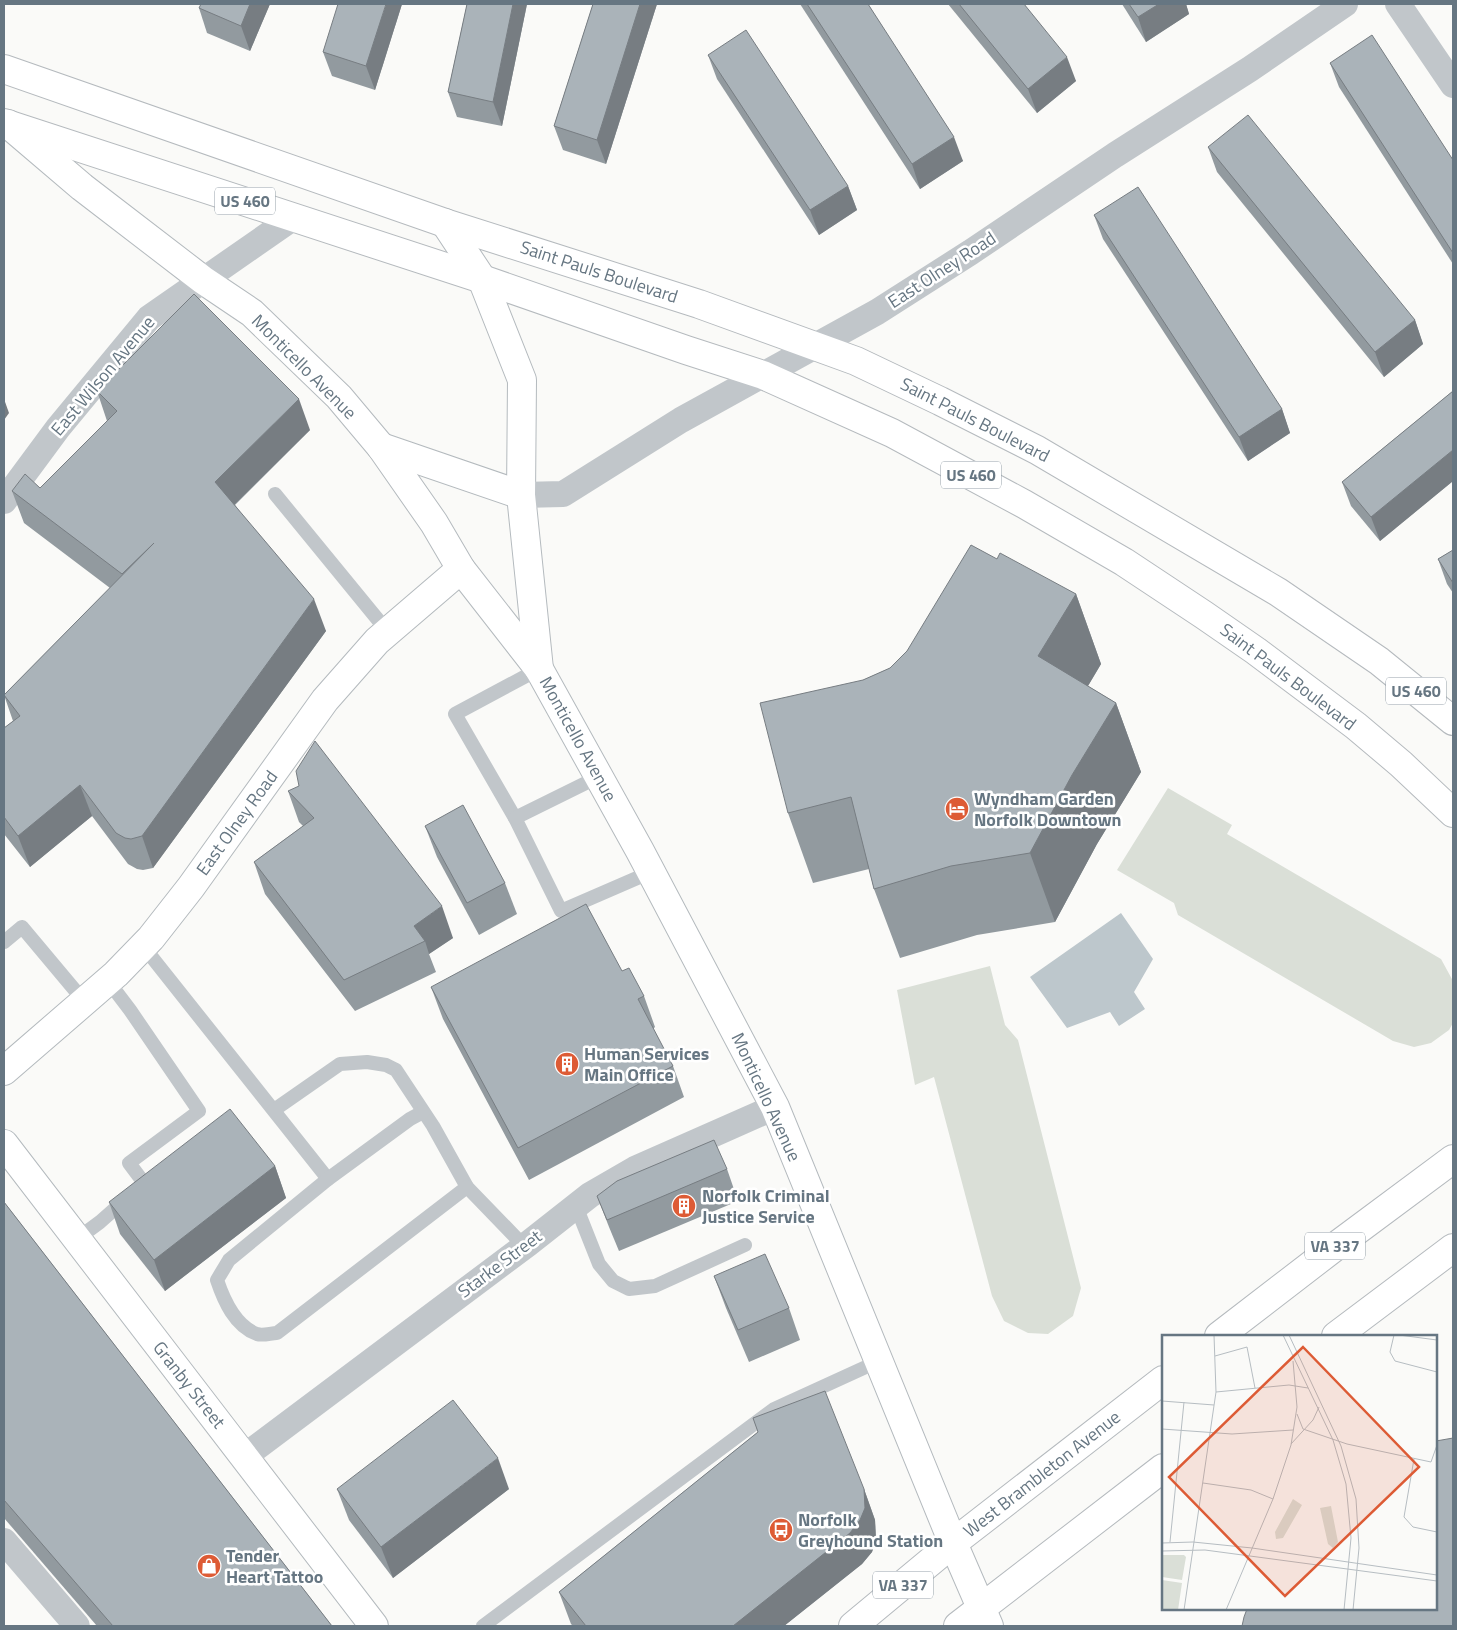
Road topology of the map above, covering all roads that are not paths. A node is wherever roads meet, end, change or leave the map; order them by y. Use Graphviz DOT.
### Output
graph roads {
  1 [pos="1345,4"];
  2 [pos="1398,4"];
  3 [pos="4,69"];
  4 [pos="1453,85"];
  5 [pos="6,123"];
  6 [pos="294,217"];
  7 [pos="445,223"];
  8 [pos="482,278"];
  9 [pos="203,280"];
  10 [pos="815,346"];
  11 [pos="763,375"];
  12 [pos="381,447"];
  13 [pos="275,494"];
  14 [pos="521,495"];
  15 [pos="4,501"];
  16 [pos="461,568"];
  17 [pos="388,632"];
  18 [pos="539,669"];
  19 [pos="1453,721"];
  20 [pos="598,776"];
  21 [pos="1453,813"];
  22 [pos="515,818"];
  23 [pos="650,872"];
  24 [pos="4,942"];
  25 [pos="143,946"];
  26 [pos="108,981"];
  27 [pos="84,1001"];
  28 [pos="4,1071"];
  29 [pos="775,1107"];
  30 [pos="274,1110"];
  31 [pos="423,1112"];
  32 [pos="4,1144"];
  33 [pos="1453,1160"];
  34 [pos="328,1179"];
  35 [pos="468,1186"];
  36 [pos="576,1206"];
  37 [pos="76,1238"];
  38 [pos="745,1245"];
  39 [pos="524,1246"];
  40 [pos="1453,1248"];
  41 [pos="1220,1335"];
  42 [pos="1337,1335"];
  43 [pos="879,1361"];
  44 [pos="1162,1381"];
  45 [pos="245,1456"];
  46 [pos="1162,1469"];
  47 [pos="4,1542"];
  48 [pos="953,1543"];
  49 [pos="985,1617"];
  50 [pos="77,1626"];
  51 [pos="374,1626"];
  52 [pos="483,1626"];
  53 [pos="853,1626"];
  54 [pos="958,1626"];
  1 -- 10 [label="street, East Olney Road"];
  2 -- 4 [label="street"];
  3 -- 7 [label="main road, US 460"];
  5 -- 6 [label="main road, Monticello Avenue / US 460"];
  5 -- 9 [label="main road, Monticello Avenue"];
  6 -- 8 [label="main road, Monticello Avenue / US 460"];
  6 -- 9 [label="street, East Wilson Avenue"];
  7 -- 8 [label="main road, Monticello Avenue"];
  7 -- 10 [label="main road, Saint Pauls Boulevard / US 460"];
  8 -- 11 [label="main road, Saint Pauls Boulevard / US 460"];
  8 -- 14 [label="main road, Monticello Avenue"];
  9 -- 12 [label="main road, Monticello Avenue"];
  9 -- 15 [label="street, East Wilson Avenue"];
  10 -- 11 [label="street, East Olney Road"];
  10 -- 19 [label="main road, Saint Pauls Boulevard / US 460"];
  11 -- 14 [label="street, East Olney Road"];
  11 -- 21 [label="main road, Saint Pauls Boulevard / US 460"];
  12 -- 14 [label="main road"];
  12 -- 16 [label="main road, Monticello Avenue"];
  13 -- 17 [label="lane"];
  14 -- 18 [label="main road, Monticello Avenue"];
  16 -- 17 [label="main road, East Olney Road"];
  16 -- 18 [label="main road, Monticello Avenue"];
  17 -- 25 [label="main road, East Olney Road"];
  18 -- 20 [label="main road, Monticello Avenue"];
  18 -- 22 [label="lane"];
  20 -- 22 [label="lane"];
  20 -- 23 [label="main road, Monticello Avenue"];
  22 -- 23 [label="lane"];
  23 -- 29 [label="main road, Monticello Avenue"];
  24 -- 27 [label="lane"];
  25 -- 26 [label="main road, East Olney Road"];
  25 -- 30 [label="lane"];
  26 -- 27 [label="main road, East Olney Road"];
  26 -- 37 [label="lane"];
  27 -- 28 [label="main road, East Olney Road"];
  29 -- 36 [label="street, Starke Street"];
  29 -- 43 [label="main road, Monticello Avenue"];
  30 -- 31 [label="lane"];
  30 -- 34 [label="lane"];
  31 -- 34 [label="lane"];
  31 -- 35 [label="lane"];
  32 -- 37 [label="main road, Granby Street"];
  33 -- 41 [label="main road, VA 337"];
  34 -- 35 [label="lane"];
  35 -- 39 [label="lane"];
  36 -- 38 [label="lane"];
  36 -- 39 [label="street, Starke Street"];
  37 -- 45 [label="main road, Granby Street"];
  39 -- 45 [label="street, Starke Street"];
  40 -- 42 [label="main road"];
  43 -- 48 [label="main road, Monticello Avenue"];
  43 -- 52 [label="lane"];
  44 -- 48 [label="main road, West Brambleton Avenue / VA 337"];
  45 -- 51 [label="main road, Granby Street"];
  46 -- 49 [label="main road"];
  47 -- 50 [label="street"];
  48 -- 49 [label="main road, Monticello Avenue"];
  48 -- 53 [label="main road, West Brambleton Avenue / VA 337"];
  49 -- 54 [label="main road"];
}
